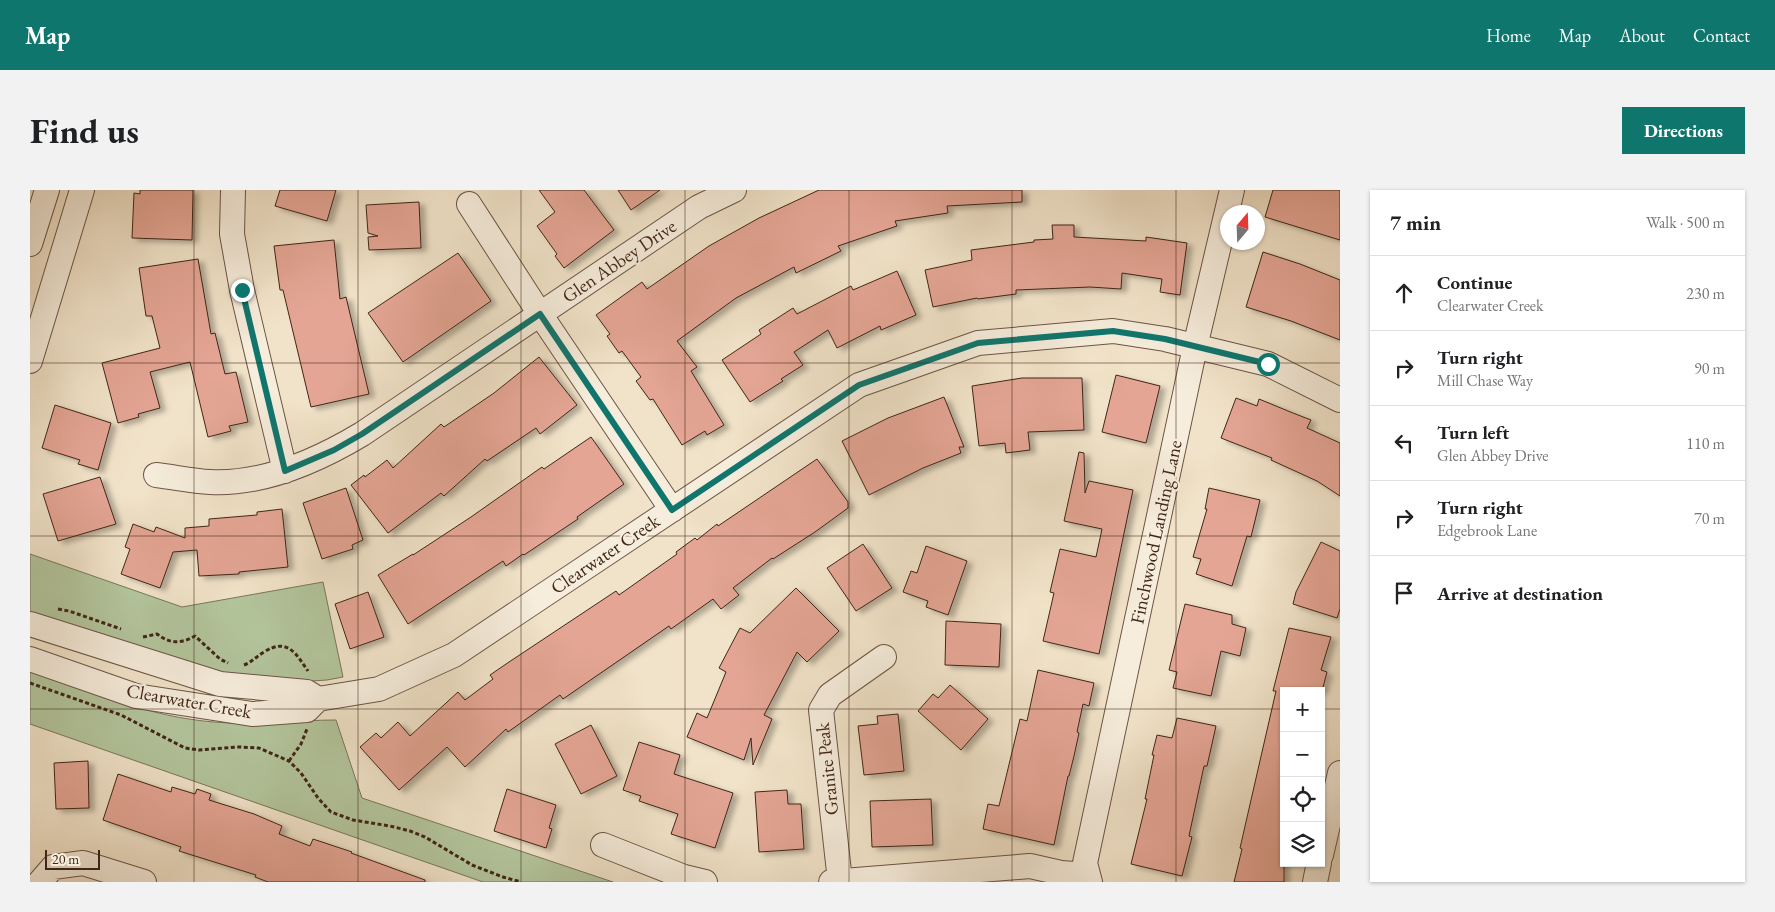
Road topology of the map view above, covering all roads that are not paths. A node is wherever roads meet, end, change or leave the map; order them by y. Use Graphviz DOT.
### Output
graph roads {
  1 [pos="47,190"];
  2 [pos="82,190"];
  3 [pos="233,190"];
  4 [pos="734,190"];
  5 [pos="1232,190"];
  6 [pos="469,204"];
  7 [pos="30,244"];
  8 [pos="540,314"];
  9 [pos="1195,347"];
  10 [pos="30,362"];
  11 [pos="1340,400"];
  12 [pos="285,471"];
  13 [pos="156,475"];
  14 [pos="672,510"];
  15 [pos="30,624"];
  16 [pos="884,658"];
  17 [pos="30,659"];
  18 [pos="318,699"];
  19 [pos="1340,773"];
  20 [pos="1325,837"];
  21 [pos="603,845"];
  22 [pos="1318,867"];
  23 [pos="47,875"];
  24 [pos="1089,879"];
  25 [pos="144,882"];
  26 [pos="705,882"];
  27 [pos="835,882"];
  28 [pos="1315,882"];
  1 -- 7 [label="street"];
  2 -- 10 [label="street"];
  3 -- 12 [label="street"];
  4 -- 8 [label="street, Glen Abbey Drive"];
  5 -- 9 [label="street, Finchwood Landing Lane"];
  6 -- 8 [label="street"];
  8 -- 12 [label="street, Glen Abbey Drive"];
  8 -- 14 [label="street"];
  9 -- 11 [label="street, Clearwater Creek"];
  9 -- 14 [label="street, Clearwater Creek"];
  9 -- 24 [label="street, Finchwood Landing Lane"];
  12 -- 13 [label="street, Glen Abbey Drive"];
  14 -- 18 [label="street, Clearwater Creek"];
  15 -- 18 [label="street, Clearwater Creek"];
  16 -- 27 [label="street, Granite Peak"];
  17 -- 18 [label="street, Clearwater Creek"];
  19 -- 20 [label="street"];
  21 -- 26 [label="street"];
  22 -- 28 [label="street"];
  23 -- 25 [label="street"];
  24 -- 27 [label="street"];
}
